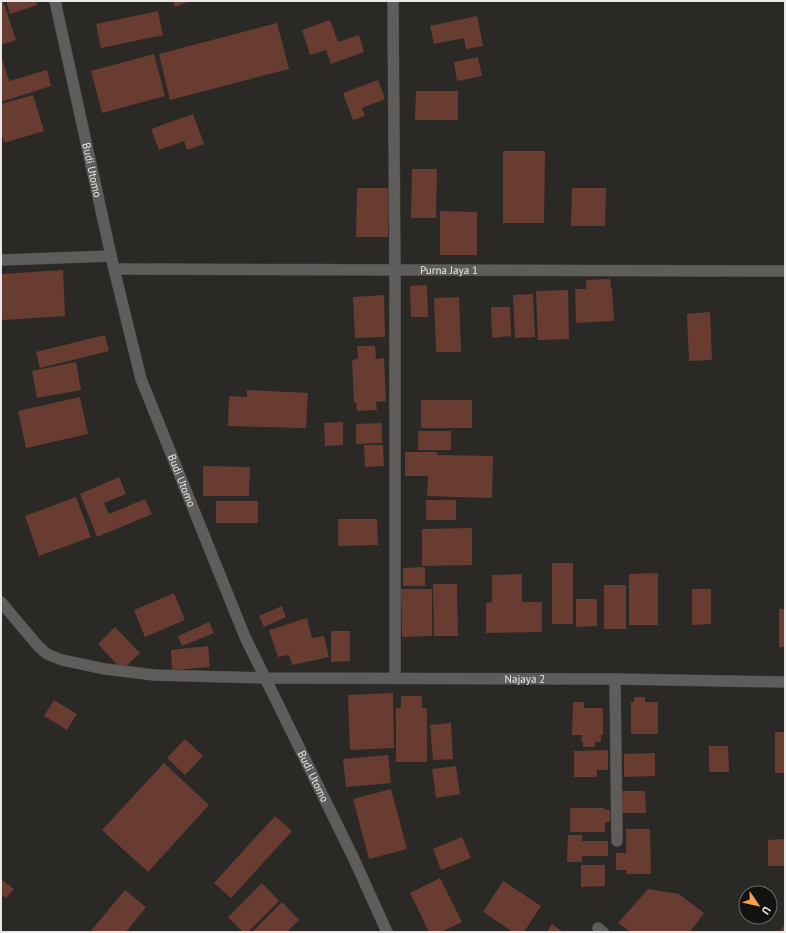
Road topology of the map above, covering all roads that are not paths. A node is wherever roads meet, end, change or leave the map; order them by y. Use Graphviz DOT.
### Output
graph roads {
  1 [pos="55,1"];
  2 [pos="393,1"];
  3 [pos="111,256"];
  4 [pos="1,260"];
  5 [pos="114,269"];
  6 [pos="395,270"];
  7 [pos="785,271"];
  8 [pos="1,602"];
  9 [pos="265,678"];
  10 [pos="395,678"];
  11 [pos="615,679"];
  12 [pos="785,682"];
  13 [pos="616,841"];
  14 [pos="387,932"];
  1 -- 3 [label="street, Budi Utomo"];
  2 -- 6 [label="street"];
  3 -- 4 [label="street"];
  3 -- 5 [label="street, Budi Utomo"];
  5 -- 6 [label="street, Purna Jaya 1"];
  5 -- 9 [label="street, Budi Utomo"];
  6 -- 7 [label="street, Purna Jaya 1"];
  6 -- 10 [label="street"];
  8 -- 9 [label="street, Najaya 2"];
  9 -- 10 [label="street, Najaya 2"];
  9 -- 14 [label="street, Budi Utomo"];
  10 -- 11 [label="street, Najaya 2"];
  11 -- 12 [label="street, Najaya 2"];
  11 -- 13 [label="street"];
}
